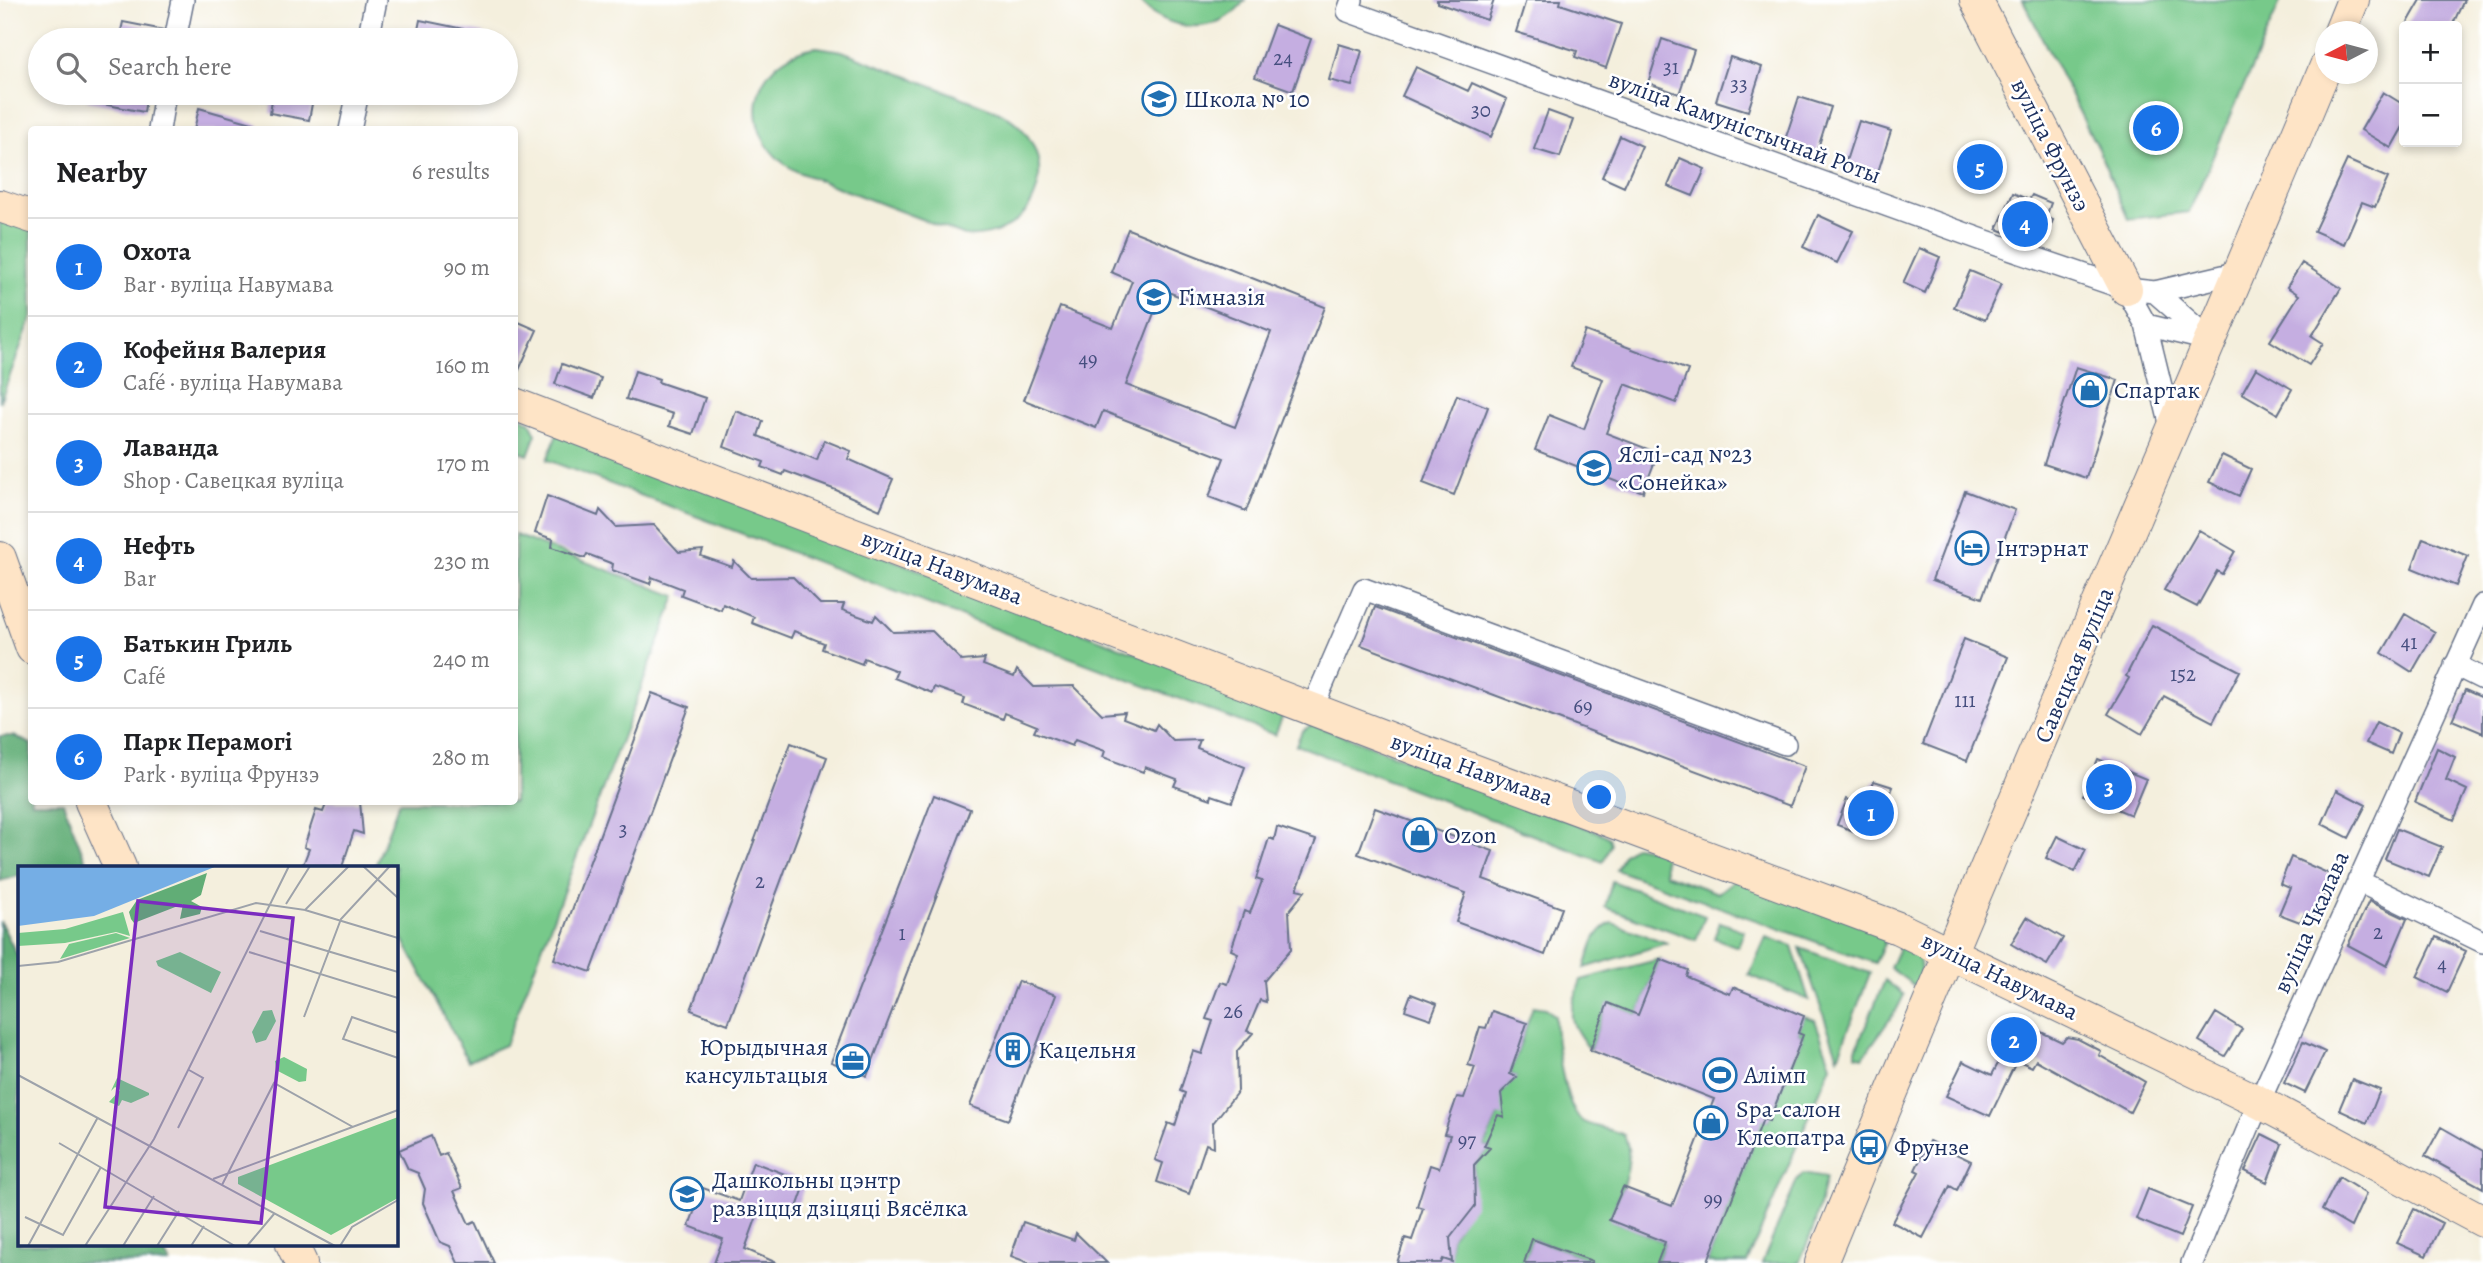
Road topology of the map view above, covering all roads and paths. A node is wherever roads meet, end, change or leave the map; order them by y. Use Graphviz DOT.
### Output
graph roads {
  1 [pos="183,0"];
  2 [pos="376,0"];
  3 [pos="1976,0"];
  4 [pos="2353,0"];
  5 [pos="1350,6"];
  6 [pos="2344,21"];
  7 [pos="177,28"];
  8 [pos="370,28"];
  9 [pos="2318,84"];
  10 [pos="163,105"];
  11 [pos="355,105"];
  12 [pos="160,126"];
  13 [pos="351,126"];
  14 [pos="0,206"];
  15 [pos="28,216"];
  16 [pos="2240,272"];
  17 [pos="2140,290"];
  18 [pos="2146,325"];
  19 [pos="2211,341"];
  20 [pos="518,406"];
  21 [pos="2172,431"];
  22 [pos="0,558"];
  23 [pos="2483,605"];
  24 [pos="28,637"];
  25 [pos="2455,665"];
  26 [pos="2483,679"];
  27 [pos="1312,709"];
  28 [pos="1785,744"];
  29 [pos="92,805"];
  30 [pos="120,866"];
  31 [pos="2358,881"];
  32 [pos="2483,942"];
  33 [pos="1950,951"];
  34 [pos="2259,1102"];
  35 [pos="2483,1222"];
  36 [pos="293,1246"];
  37 [pos="300,1263"];
  38 [pos="1821,1263"];
  39 [pos="2192,1263"];
  1 -- 7 [label="street"];
  2 -- 8 [label="street"];
  3 -- 17 [label="street, вуліца Фрунзэ"];
  4 -- 6 [label="street"];
  5 -- 17 [label="street, вуліца Камуністычнай Роты"];
  9 -- 16 [label="street, Савецкая вуліца"];
  10 -- 12 [label="street"];
  11 -- 13 [label="street"];
  14 -- 15 [label="street"];
  16 -- 17 [label="street"];
  16 -- 19 [label="street, Савецкая вуліца"];
  17 -- 18 [label="street, вуліца Фрунзэ"];
  17 -- 19 [label="street, вуліца Фрунзэ"];
  18 -- 19 [label="street"];
  18 -- 21 [label="street, вуліца Фрунзэ"];
  19 -- 21 [label="street, Савецкая вуліца"];
  20 -- 27 [label="street, вуліца Навумава"];
  21 -- 33 [label="street, Савецкая вуліца"];
  22 -- 24 [label="street"];
  23 -- 25 [label="street, вуліца Чкалава"];
  25 -- 26 [label="street"];
  25 -- 31 [label="street, вуліца Чкалава"];
  27 -- 28 [label="street"];
  27 -- 33 [label="street, вуліца Навумава"];
  29 -- 30 [label="street"];
  31 -- 32 [label="street"];
  31 -- 34 [label="street, вуліца Чкалава"];
  33 -- 34 [label="street, вуліца Навумава"];
  33 -- 38 [label="street, Савецкая вуліца"];
  34 -- 35 [label="street, вуліца Навумава"];
  34 -- 39 [label="street, вуліца Чкалава"];
  36 -- 37 [label="street"];
}
